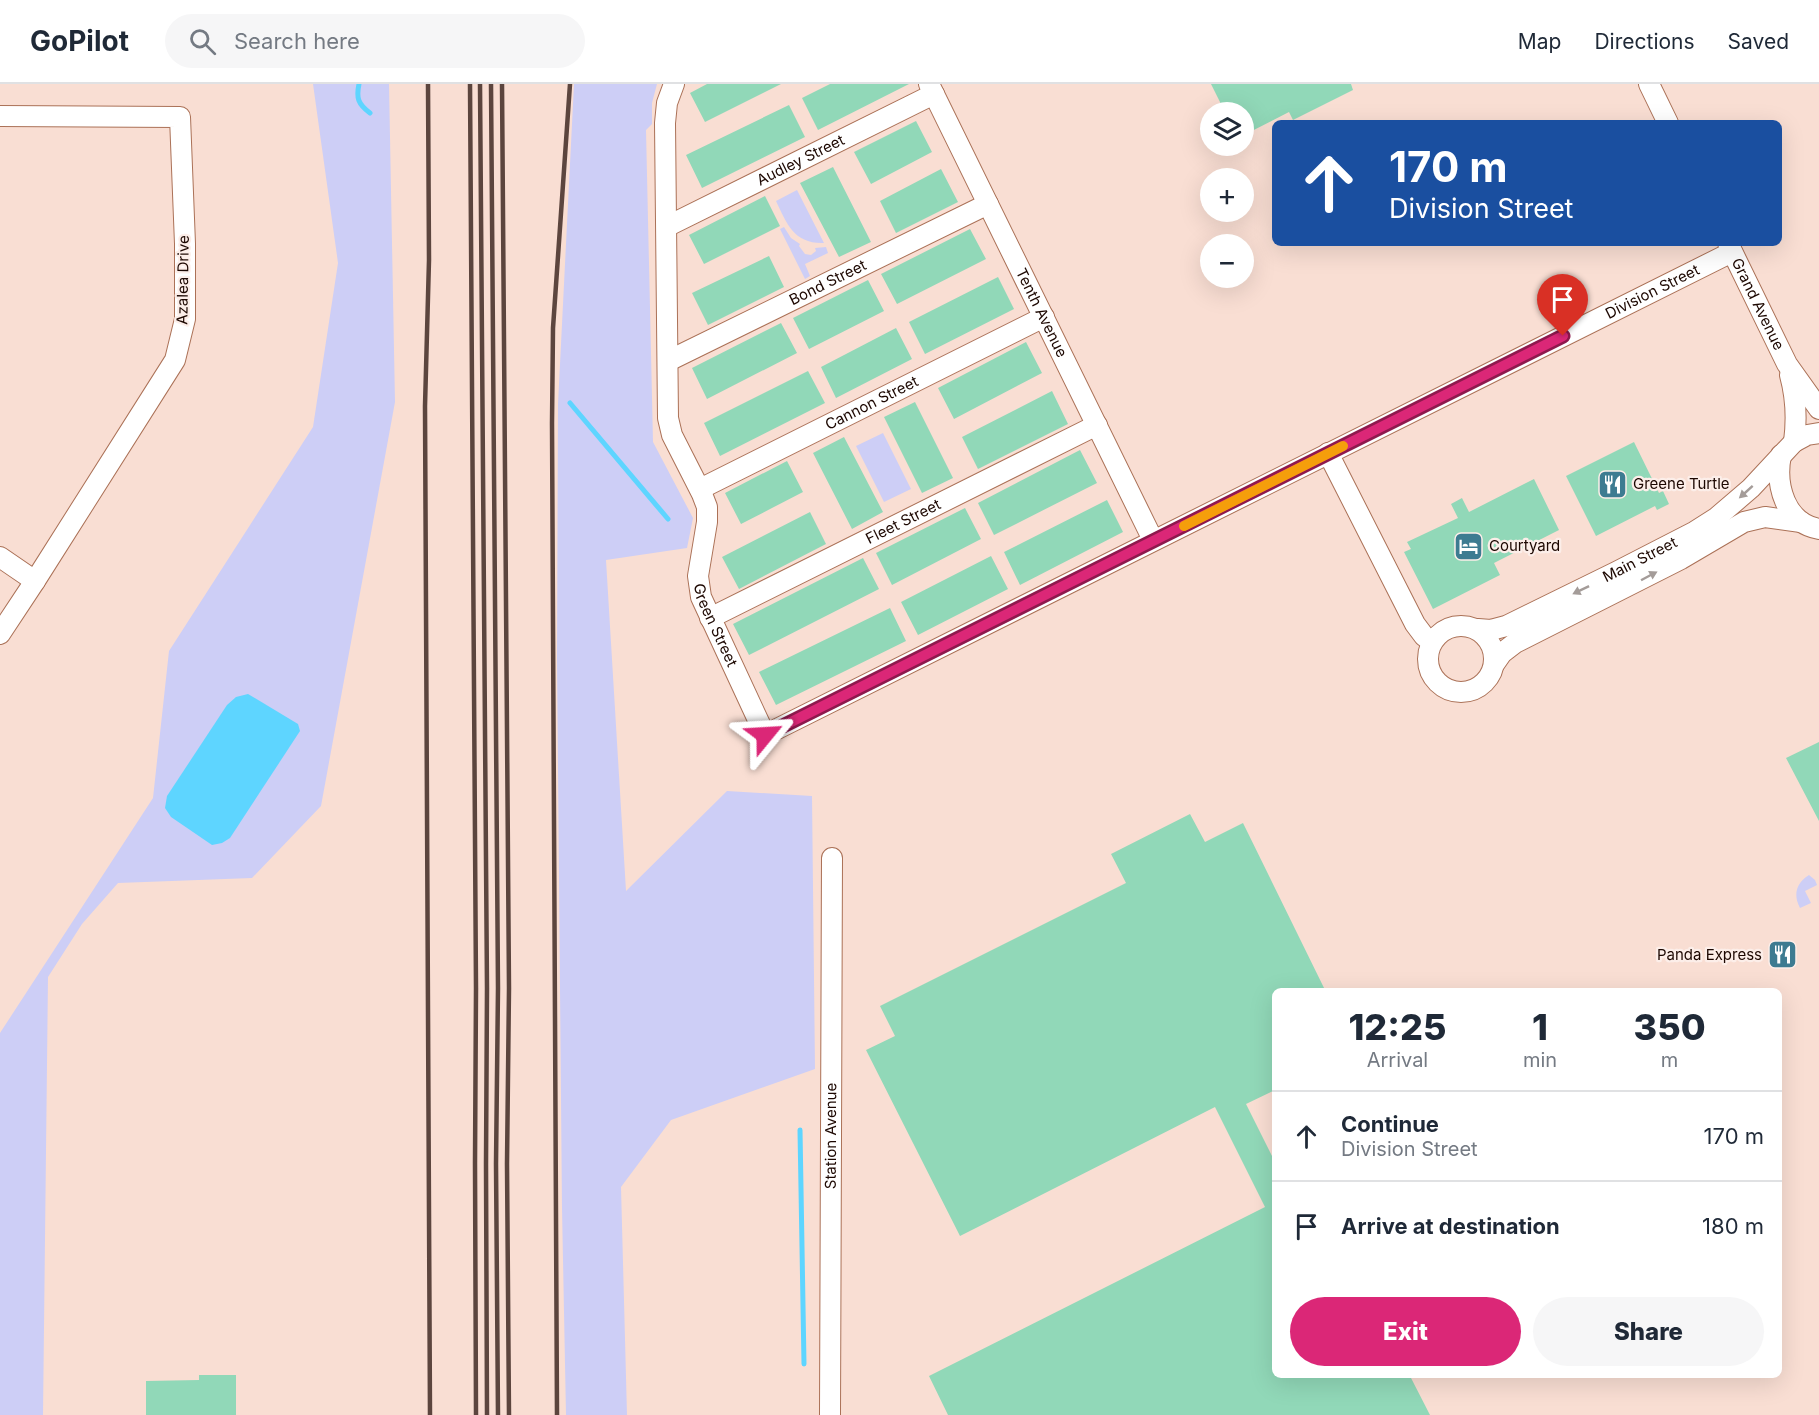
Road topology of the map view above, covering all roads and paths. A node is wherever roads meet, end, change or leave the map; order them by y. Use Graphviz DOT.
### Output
graph roads {
  1 [pos="674,84"];
  2 [pos="1649,84"];
  3 [pos="932,89"];
  4 [pos="0,117"];
  5 [pos="1667,120"];
  6 [pos="988,204"];
  7 [pos="668,226"];
  8 [pos="1730,247"];
  9 [pos="1044,317"];
  10 [pos="668,361"];
  11 [pos="1787,364"];
  12 [pos="1819,409"];
  13 [pos="1097,425"];
  14 [pos="1819,432"];
  15 [pos="1788,448"];
  16 [pos="1328,453"];
  17 [pos="700,489"];
  18 [pos="1812,528"];
  19 [pos="1154,540"];
  20 [pos="0,558"];
  21 [pos="35,581"];
  22 [pos="710,618"];
  23 [pos="1478,629"];
  24 [pos="0,634"];
  25 [pos="1431,642"];
  26 [pos="1495,663"];
  27 [pos="832,858"];
  28 [pos="830,1415"];
  1 -- 7 [label="street, Green Street"];
  2 -- 5 [label="street"];
  3 -- 6 [label="street, Tenth Avenue"];
  3 -- 7 [label="street, Audley Street"];
  4 -- 21 [label="street, Azalea Drive"];
  6 -- 9 [label="street, Tenth Avenue"];
  6 -- 10 [label="street, Bond Street"];
  7 -- 10 [label="street, Green Street"];
  8 -- 11 [label="street, Grand Avenue"];
  8 -- 16 [label="street, Division Street"];
  9 -- 13 [label="street, Tenth Avenue"];
  9 -- 17 [label="street, Cannon Street"];
  10 -- 17 [label="street, Green Street"];
  11 -- 12 [label="street, Grand Avenue"];
  11 -- 15 [label="street, Grand Avenue"];
  13 -- 19 [label="street, Tenth Avenue"];
  13 -- 22 [label="street, Fleet Street"];
  14 -- 15 [label="street"];
  15 -- 18 [label="street, Grand Avenue"];
  15 -- 23 [label="street, Main Street, one-way"];
  16 -- 19 [label="street, Division Street"];
  16 -- 25 [label="street"];
  17 -- 22 [label="street, Green Street"];
  26 -- 18 [label="street, Main Street, one-way"];
  19 -- 22 [label="street, Green Street"];
  20 -- 21 [label="street"];
  21 -- 24 [label="street, Azalea Drive"];
  23 -- 25 [label="street"];
  23 -- 26 [label="street"];
  25 -- 26 [label="street"];
  27 -- 28 [label="street, Station Avenue"];
}
